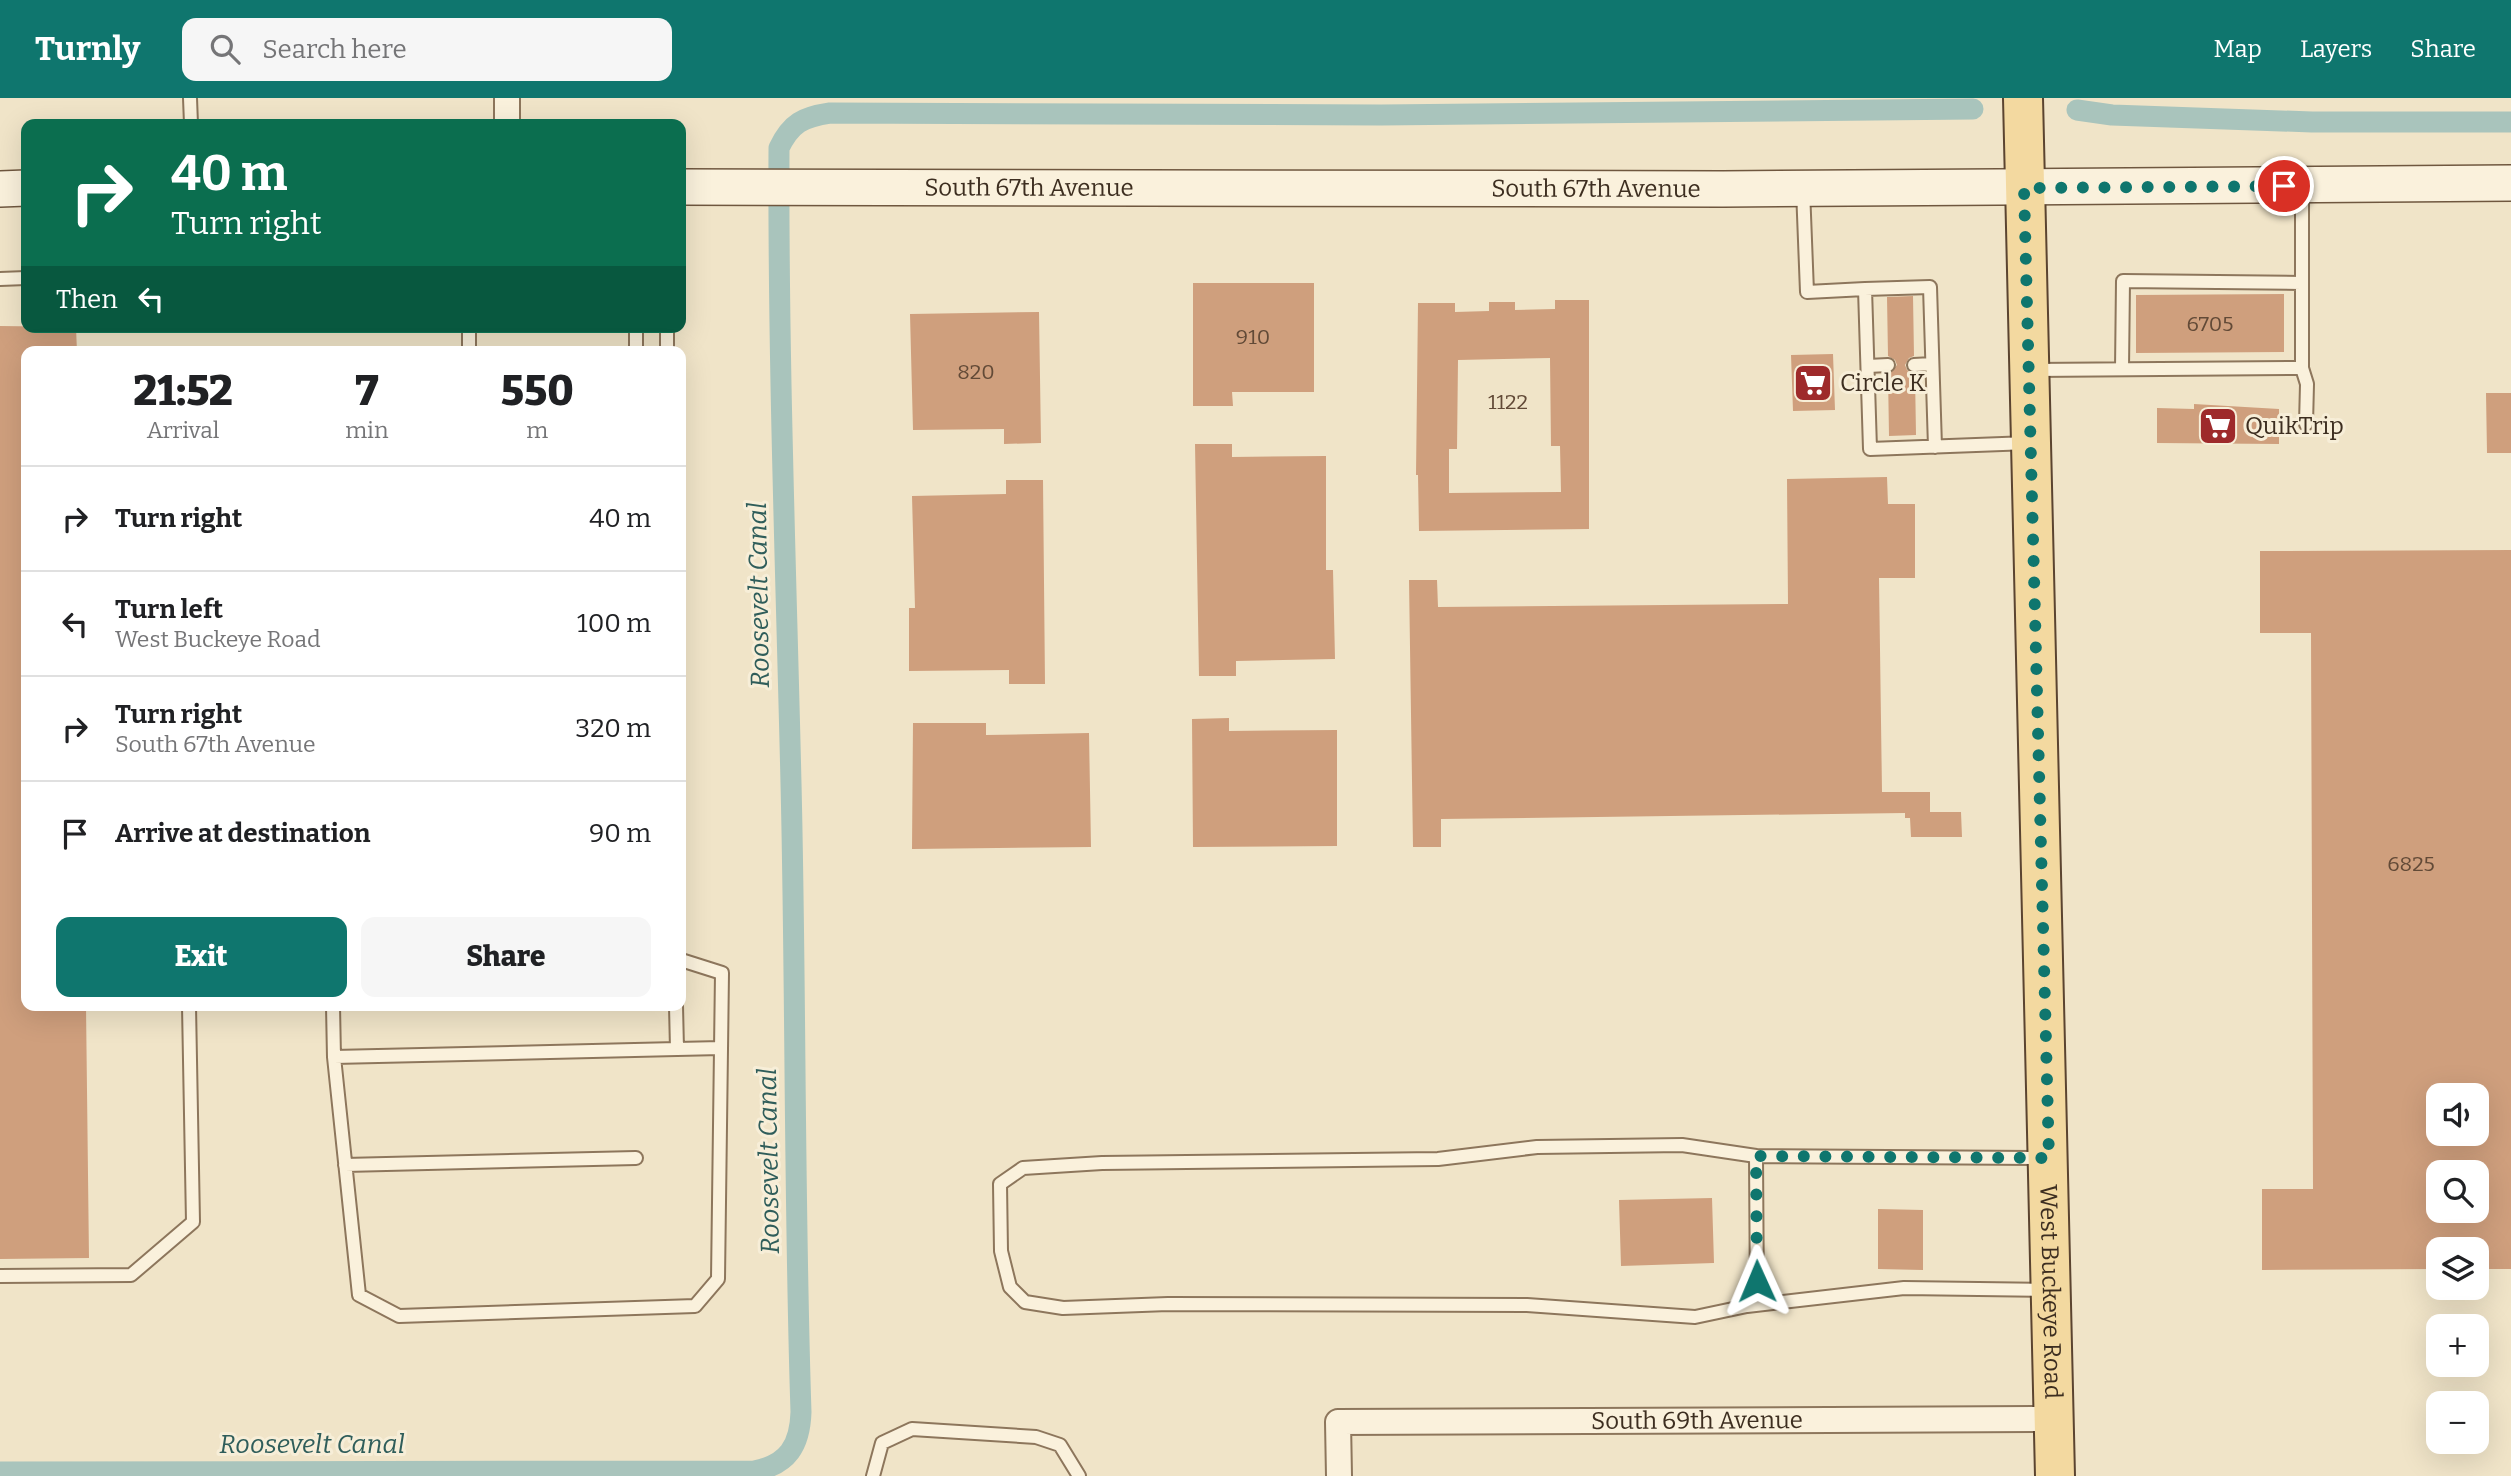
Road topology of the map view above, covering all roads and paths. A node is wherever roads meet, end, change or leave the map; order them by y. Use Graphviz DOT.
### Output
graph roads {
  1 [pos="190,98"];
  2 [pos="506,98"];
  3 [pos="2023,98"];
  4 [pos="191,119"];
  5 [pos="507,119"];
  6 [pos="2511,183"];
  7 [pos="2302,185"];
  8 [pos="686,187"];
  9 [pos="0,188"];
  10 [pos="21,188"];
  11 [pos="2024,188"];
  12 [pos="1803,189"];
  13 [pos="21,278"];
  14 [pos="0,279"];
  15 [pos="2301,283"];
  16 [pos="1865,289"];
  17 [pos="1932,364"];
  18 [pos="1888,365"];
  19 [pos="1914,365"];
  20 [pos="1868,366"];
  21 [pos="2302,368"];
  22 [pos="2122,369"];
  23 [pos="2029,370"];
  24 [pos="2306,424"];
  25 [pos="2031,443"];
  26 [pos="1935,447"];
  27 [pos="686,962"];
  28 [pos="189,1011"];
  29 [pos="333,1011"];
  30 [pos="676,1011"];
  31 [pos="721,1048"];
  32 [pos="677,1049"];
  33 [pos="334,1057"];
  34 [pos="1756,1156"];
  35 [pos="636,1158"];
  36 [pos="2049,1158"];
  37 [pos="345,1165"];
  38 [pos="0,1276"];
  39 [pos="2052,1290"];
  40 [pos="1757,1305"];
  41 [pos="2055,1419"];
  42 [pos="873,1476"];
  43 [pos="1079,1476"];
  44 [pos="1339,1476"];
  45 [pos="2055,1476"];
  1 -- 4 [label="lane"];
  2 -- 5 [label="street"];
  3 -- 11 [label="main road, West Buckeye Road"];
  6 -- 7 [label="main road, South 67th Avenue"];
  7 -- 11 [label="main road, South 67th Avenue"];
  7 -- 15 [label="lane"];
  8 -- 12 [label="main road, South 67th Avenue"];
  9 -- 10 [label="main road"];
  11 -- 12 [label="main road, South 67th Avenue"];
  11 -- 23 [label="main road, West Buckeye Road"];
  12 -- 16 [label="lane"];
  13 -- 14 [label="lane"];
  15 -- 21 [label="lane"];
  15 -- 22 [label="lane"];
  16 -- 17 [label="lane"];
  16 -- 20 [label="lane"];
  17 -- 19 [label="lane"];
  17 -- 26 [label="lane"];
  18 -- 20 [label="lane"];
  20 -- 26 [label="lane"];
  21 -- 22 [label="lane"];
  21 -- 24 [label="lane"];
  22 -- 23 [label="lane"];
  23 -- 25 [label="main road, West Buckeye Road"];
  25 -- 26 [label="lane"];
  25 -- 36 [label="main road, West Buckeye Road"];
  27 -- 31 [label="lane"];
  28 -- 38 [label="lane"];
  29 -- 33 [label="lane"];
  30 -- 32 [label="lane"];
  31 -- 32 [label="lane"];
  31 -- 37 [label="lane"];
  32 -- 33 [label="lane"];
  33 -- 37 [label="lane"];
  34 -- 36 [label="lane"];
  34 -- 40 [label="lane"];
  34 -- 40 [label="lane"];
  35 -- 37 [label="lane"];
  36 -- 39 [label="main road, West Buckeye Road"];
  39 -- 40 [label="lane"];
  39 -- 41 [label="main road, West Buckeye Road"];
  41 -- 44 [label="street, South 69th Avenue"];
  41 -- 45 [label="main road, West Buckeye Road"];
  42 -- 43 [label="lane"];
}
